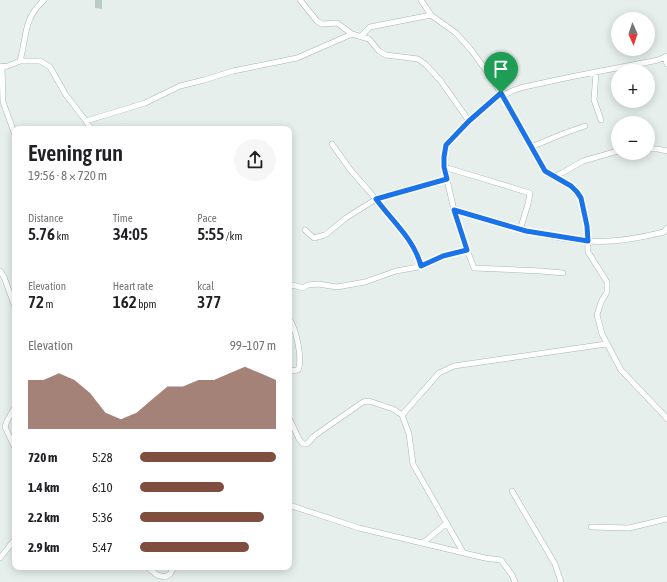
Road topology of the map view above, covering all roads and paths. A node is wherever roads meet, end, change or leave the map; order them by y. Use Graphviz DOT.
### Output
graph roads {
  1 [pos="44,0"];
  2 [pos="300,0"];
  3 [pos="421,0"];
  4 [pos="430,15"];
  5 [pos="352,34"];
  6 [pos="361,36"];
  7 [pos="666,57"];
  8 [pos="20,61"];
  9 [pos="667,64"];
  10 [pos="1,67"];
  11 [pos="596,72"];
  12 [pos="502,95"];
  13 [pos="601,120"];
  14 [pos="86,121"];
  15 [pos="469,121"];
  16 [pos="89,126"];
  17 [pos="585,126"];
  18 [pos="12,127"];
  19 [pos="332,144"];
  20 [pos="531,147"];
  21 [pos="655,149"];
  22 [pos="667,151"];
  23 [pos="611,153"];
  24 [pos="444,167"];
  25 [pos="553,177"];
  26 [pos="447,179"];
  27 [pos="376,199"];
  28 [pos="454,210"];
  29 [pos="667,228"];
  30 [pos="305,230"];
  31 [pos="520,230"];
  32 [pos="588,241"];
  33 [pos="467,250"];
  34 [pos="421,266"];
  35 [pos="0,271"];
  36 [pos="563,273"];
  37 [pos="292,286"];
  38 [pos="12,299"];
  39 [pos="292,324"];
  40 [pos="606,344"];
  41 [pos="292,371"];
  42 [pos="12,412"];
  43 [pos="402,414"];
  44 [pos="667,419"];
  45 [pos="292,424"];
  46 [pos="2,428"];
  47 [pos="12,443"];
  48 [pos="512,491"];
  49 [pos="292,506"];
  50 [pos="667,519"];
  51 [pos="447,523"];
  52 [pos="591,527"];
  53 [pos="12,542"];
  54 [pos="423,543"];
  55 [pos="463,552"];
  56 [pos="0,558"];
  57 [pos="150,570"];
  58 [pos="172,570"];
  59 [pos="516,582"];
  60 [pos="558,582"];
  61 [pos="562,582"];
  1 -- 8 [label="street"];
  2 -- 5 [label="street"];
  3 -- 4 [label="street"];
  4 -- 6 [label="street"];
  4 -- 12 [label="street"];
  5 -- 6 [label="street"];
  5 -- 14 [label="street"];
  6 -- 15 [label="street"];
  7 -- 9 [label="street"];
  7 -- 11 [label="street"];
  8 -- 10 [label="street"];
  8 -- 14 [label="street"];
  10 -- 18 [label="street"];
  11 -- 12 [label="street"];
  11 -- 13 [label="street"];
  12 -- 15 [label="street"];
  12 -- 20 [label="street"];
  14 -- 16 [label="street"];
  15 -- 24 [label="street"];
  17 -- 20 [label="street"];
  19 -- 27 [label="street"];
  20 -- 25 [label="street"];
  21 -- 22 [label="street"];
  23 -- 25 [label="street"];
  24 -- 26 [label="street"];
  24 -- 31 [label="street"];
  25 -- 32 [label="street"];
  26 -- 27 [label="street"];
  26 -- 28 [label="street"];
  27 -- 30 [label="street"];
  27 -- 34 [label="street"];
  28 -- 31 [label="street"];
  28 -- 33 [label="street"];
  29 -- 32 [label="street"];
  31 -- 32 [label="street"];
  32 -- 40 [label="street"];
  33 -- 34 [label="street"];
  33 -- 36 [label="street"];
  34 -- 37 [label="street"];
  35 -- 38 [label="street"];
  39 -- 41 [label="street"];
  40 -- 43 [label="street"];
  40 -- 44 [label="street"];
  42 -- 46 [label="street"];
  43 -- 45 [label="street"];
  43 -- 51 [label="street"];
  46 -- 47 [label="street"];
  48 -- 61 [label="street"];
  49 -- 54 [label="street"];
  50 -- 52 [label="street"];
  51 -- 54 [label="street"];
  51 -- 55 [label="street"];
  53 -- 56 [label="street"];
  54 -- 55 [label="street"];
  55 -- 59 [label="street"];
  57 -- 58 [label="street"];
  60 -- 61 [label="street"];
}
